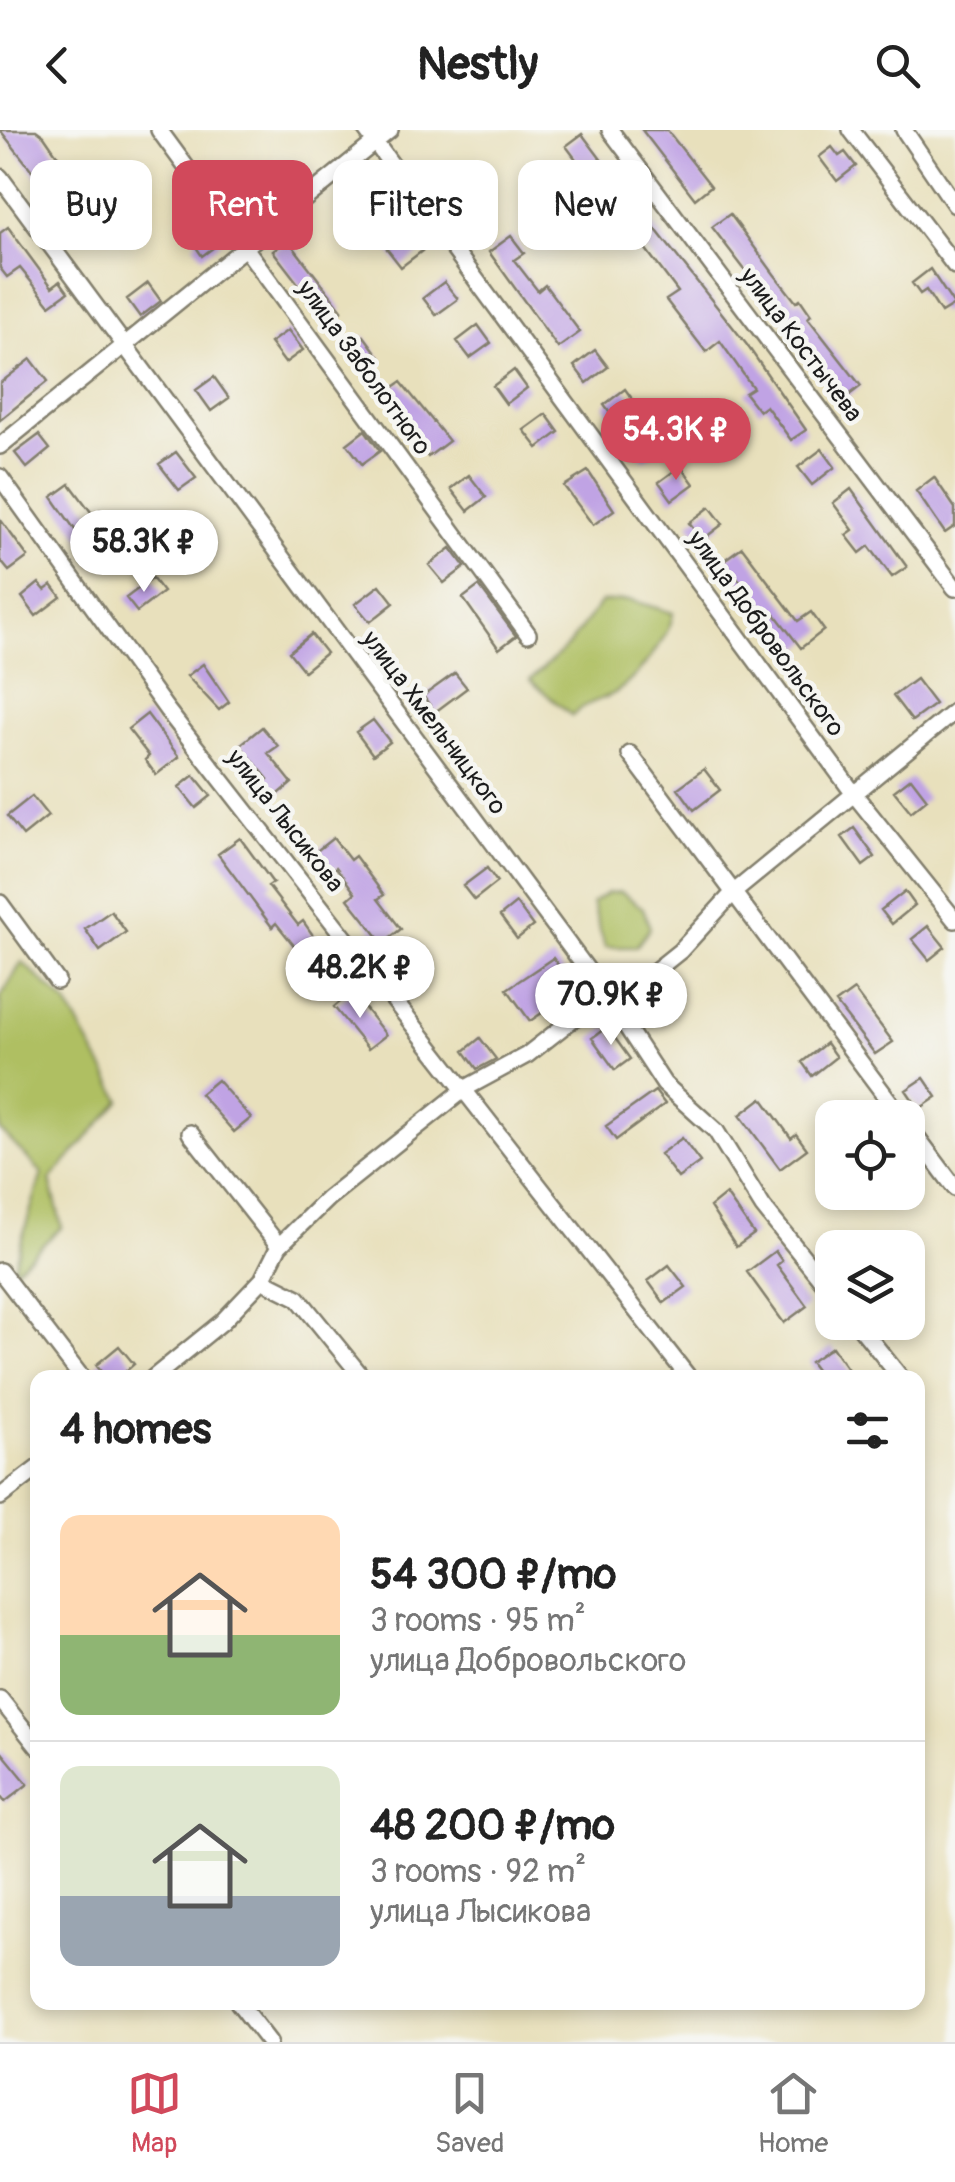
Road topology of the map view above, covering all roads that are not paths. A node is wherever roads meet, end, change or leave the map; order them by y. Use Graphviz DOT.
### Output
graph roads {
  1 [pos="159,130"];
  2 [pos="390,130"];
  3 [pos="610,130"];
  4 [pos="851,130"];
  5 [pos="904,130"];
  6 [pos="370,136"];
  7 [pos="182,160"];
  8 [pos="0,177"];
  9 [pos="313,187"];
  10 [pos="955,204"];
  11 [pos="241,250"];
  12 [pos="249,250"];
  13 [pos="955,266"];
  14 [pos="124,344"];
  15 [pos="0,446"];
  16 [pos="0,477"];
  17 [pos="955,588"];
  18 [pos="528,634"];
  19 [pos="955,711"];
  20 [pos="630,754"];
  21 [pos="854,794"];
  22 [pos="733,894"];
  23 [pos="0,904"];
  24 [pos="955,920"];
  25 [pos="57,981"];
  26 [pos="605,994"];
  27 [pos="466,1088"];
  28 [pos="888,1100"];
  29 [pos="190,1132"];
  30 [pos="925,1148"];
  31 [pos="955,1188"];
  32 [pos="279,1246"];
  33 [pos="0,1271"];
  34 [pos="815,1272"];
  35 [pos="262,1280"];
  36 [pos="870,1340"];
  37 [pos="76,1370"];
  38 [pos="163,1370"];
  39 [pos="356,1370"];
  40 [pos="682,1370"];
  41 [pos="895,1370"];
  42 [pos="30,1474"];
  43 [pos="0,1497"];
  44 [pos="0,1699"];
  45 [pos="30,1737"];
  46 [pos="244,2010"];
  47 [pos="269,2042"];
  1 -- 7 [label="street, улица Заболотного"];
  2 -- 6 [label="street"];
  3 -- 17 [label="street, улица Костычева"];
  4 -- 13 [label="street"];
  5 -- 10 [label="street"];
  6 -- 9 [label="street"];
  6 -- 21 [label="street, улица Добровольского"];
  8 -- 14 [label="street, улица Хмельницкого"];
  11 -- 14 [label="street"];
  12 -- 18 [label="street, улица Заболотного"];
  14 -- 15 [label="street"];
  14 -- 26 [label="street, улица Хмельницкого"];
  16 -- 27 [label="street, улица Лысикова"];
  19 -- 21 [label="street"];
  20 -- 22 [label="street"];
  21 -- 22 [label="street"];
  21 -- 24 [label="street, улица Добровольского"];
  22 -- 26 [label="street"];
  22 -- 28 [label="street"];
  23 -- 25 [label="street"];
  26 -- 27 [label="street"];
  26 -- 34 [label="street, улица Хмельницкого"];
  27 -- 32 [label="street"];
  27 -- 40 [label="street, улица Лысикова"];
  29 -- 32 [label="street"];
  30 -- 31 [label="street"];
  32 -- 35 [label="street"];
  33 -- 37 [label="street"];
  35 -- 38 [label="street"];
  35 -- 39 [label="street"];
  36 -- 41 [label="street"];
  42 -- 43 [label="street"];
  44 -- 45 [label="street"];
  46 -- 47 [label="street"];
}
